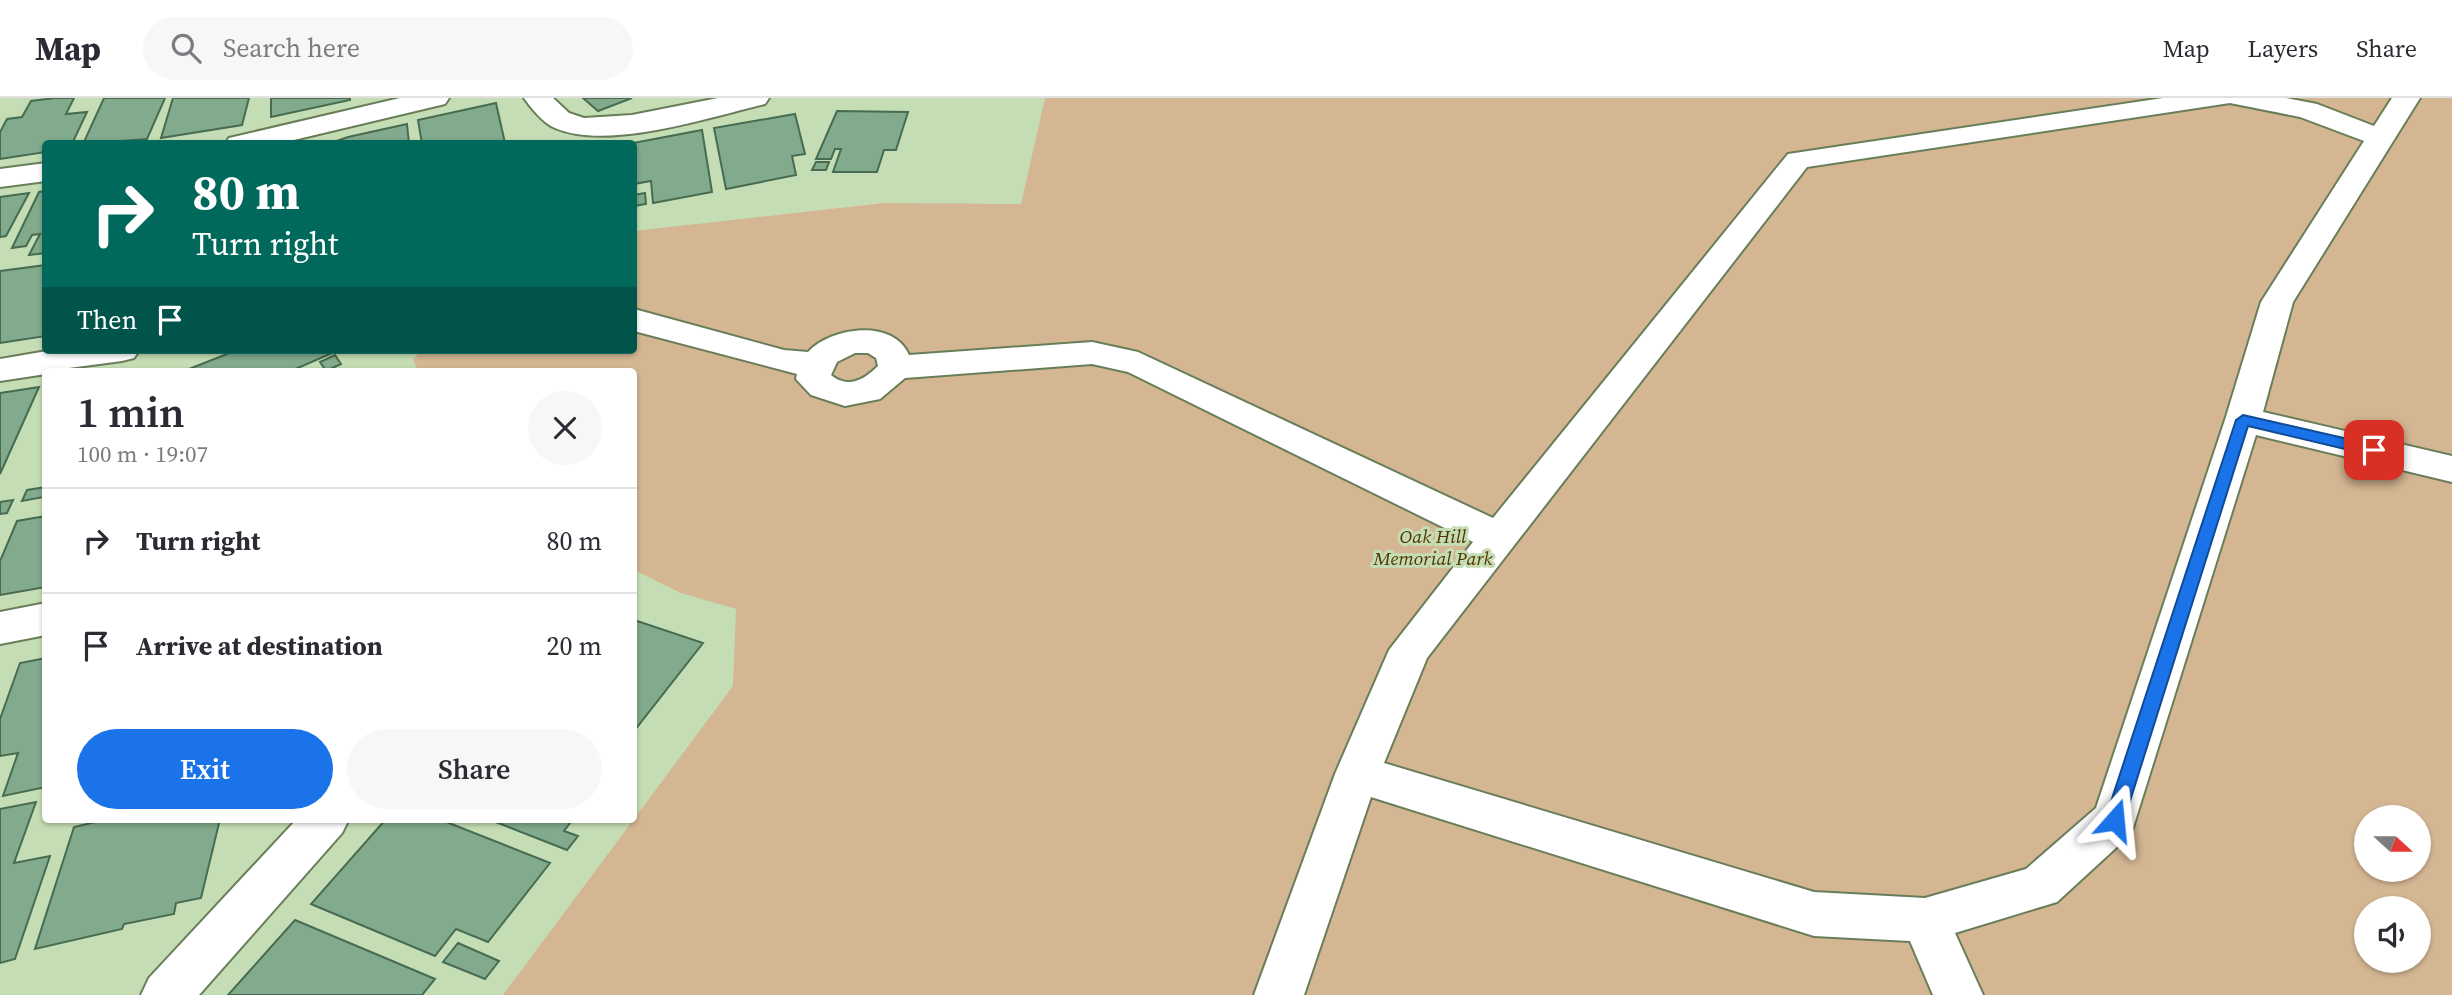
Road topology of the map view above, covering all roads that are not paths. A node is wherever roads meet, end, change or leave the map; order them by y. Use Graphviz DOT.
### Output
graph roads {
  1 [pos="435,98"];
  2 [pos="538,98"];
  3 [pos="755,98"];
  4 [pos="2220,98"];
  5 [pos="2240,98"];
  6 [pos="2406,98"];
  7 [pos="2381,138"];
  8 [pos="256,140"];
  9 [pos="42,173"];
  10 [pos="0,178"];
  11 [pos="637,321"];
  12 [pos="122,357"];
  13 [pos="815,364"];
  14 [pos="895,368"];
  15 [pos="0,370"];
  16 [pos="2243,420"];
  17 [pos="2452,469"];
  18 [pos="1499,538"];
  19 [pos="42,620"];
  20 [pos="0,628"];
  21 [pos="1357,774"];
  22 [pos="322,823"];
  23 [pos="1925,920"];
  24 [pos="166,995"];
  25 [pos="1279,995"];
  26 [pos="1958,995"];
  1 -- 8 [label="lane"];
  2 -- 3 [label="lane"];
  4 -- 18 [label="lane"];
  5 -- 7 [label="lane"];
  6 -- 7 [label="lane"];
  7 -- 16 [label="lane"];
  9 -- 10 [label="lane"];
  11 -- 13 [label="lane"];
  12 -- 15 [label="lane"];
  13 -- 14 [label="lane"];
  13 -- 14 [label="lane"];
  14 -- 18 [label="lane"];
  16 -- 17 [label="lane"];
  16 -- 23 [label="lane"];
  18 -- 21 [label="lane"];
  19 -- 20 [label="lane"];
  21 -- 23 [label="lane"];
  21 -- 25 [label="lane"];
  22 -- 24 [label="lane"];
  23 -- 26 [label="lane"];
}
